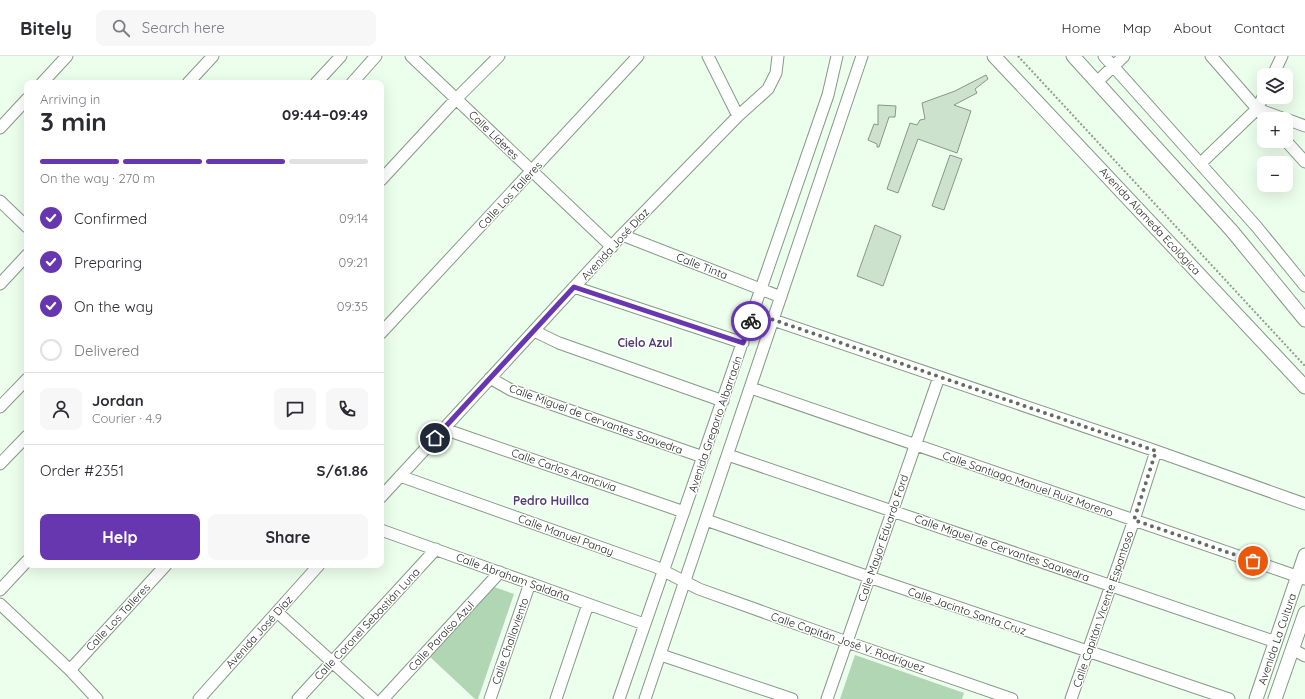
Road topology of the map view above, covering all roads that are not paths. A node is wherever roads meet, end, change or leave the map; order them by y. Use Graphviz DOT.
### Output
graph roads {
  1 [pos="67,56"];
  2 [pos="213,56"];
  3 [pos="341,56"];
  4 [pos="376,56"];
  5 [pos="411,56"];
  6 [pos="499,56"];
  7 [pos="638,56"];
  8 [pos="708,56"];
  9 [pos="778,56"];
  10 [pos="837,56"];
  11 [pos="862,56"];
  12 [pos="994,56"];
  13 [pos="1073,56"];
  14 [pos="1104,56"];
  15 [pos="1124,56"];
  16 [pos="1211,56"];
  17 [pos="1282,56"];
  18 [pos="1113,66"];
  19 [pos="1276,68"];
  20 [pos="45,80"];
  21 [pos="191,80"];
  22 [pos="319,80"];
  23 [pos="355,80"];
  24 [pos="1097,82"];
  25 [pos="828,95"];
  26 [pos="456,99"];
  27 [pos="847,100"];
  28 [pos="24,102"];
  29 [pos="1260,104"];
  30 [pos="1258,109"];
  31 [pos="1260,112"];
  32 [pos="1266,112"];
  33 [pos="738,116"];
  34 [pos="1293,122"];
  35 [pos="1305,126"];
  36 [pos="0,128"];
  37 [pos="1292,148"];
  38 [pos="1305,162"];
  39 [pos="1201,163"];
  40 [pos="532,171"];
  41 [pos="384,177"];
  42 [pos="0,201"];
  43 [pos="24,224"];
  44 [pos="622,235"];
  45 [pos="612,247"];
  46 [pos="24,258"];
  47 [pos="0,284"];
  48 [pos="1305,286"];
  49 [pos="574,287"];
  50 [pos="762,289"];
  51 [pos="781,297"];
  52 [pos="753,313"];
  53 [pos="774,320"];
  54 [pos="1305,320"];
  55 [pos="384,329"];
  56 [pos="534,330"];
  57 [pos="743,343"];
  58 [pos="939,377"];
  59 [pos="490,378"];
  60 [pos="24,382"];
  61 [pos="1305,387"];
  62 [pos="751,388"];
  63 [pos="723,401"];
  64 [pos="0,407"];
  65 [pos="444,429"];
  66 [pos="24,439"];
  67 [pos="915,445"];
  68 [pos="1156,451"];
  69 [pos="728,455"];
  70 [pos="703,457"];
  71 [pos="0,464"];
  72 [pos="400,476"];
  73 [pos="384,494"];
  74 [pos="1305,504"];
  75 [pos="892,511"];
  76 [pos="684,512"];
  77 [pos="706,520"];
  78 [pos="1134,520"];
  79 [pos="384,531"];
  80 [pos="436,549"];
  81 [pos="1305,556"];
  82 [pos="24,564"];
  83 [pos="163,568"];
  84 [pos="316,568"];
  85 [pos="663,570"];
  86 [pos="500,572"];
  87 [pos="869,578"];
  88 [pos="1301,578"];
  89 [pos="686,582"];
  90 [pos="530,583"];
  91 [pos="1111,586"];
  92 [pos="0,590"];
  93 [pos="0,604"];
  94 [pos="588,604"];
  95 [pos="277,612"];
  96 [pos="1305,613"];
  97 [pos="644,624"];
  98 [pos="847,642"];
  99 [pos="1276,642"];
  100 [pos="1292,649"];
  101 [pos="1088,651"];
  102 [pos="660,655"];
  103 [pos="1305,656"];
  104 [pos="332,662"];
  105 [pos="70,670"];
  106 [pos="92,698"];
  107 [pos="199,699"];
  108 [pos="298,699"];
  109 [pos="373,699"];
  110 [pos="383,699"];
  111 [pos="490,699"];
  112 [pos="556,699"];
  113 [pos="619,699"];
  114 [pos="645,699"];
  115 [pos="792,699"];
  116 [pos="827,699"];
  117 [pos="1012,699"];
  118 [pos="1071,699"];
  119 [pos="1229,699"];
  120 [pos="1256,699"];
  121 [pos="1275,699"];
  1 -- 20 [label="street"];
  2 -- 21 [label="street"];
  3 -- 22 [label="street"];
  4 -- 23 [label="street"];
  5 -- 26 [label="street, Calle Líderes"];
  6 -- 26 [label="street"];
  7 -- 40 [label="street, Calle Los Talleres"];
  8 -- 33 [label="street"];
  9 -- 33 [label="street, Avenida José Díaz"];
  10 -- 25 [label="street, Avenida Gregorio Albarracín"];
  11 -- 27 [label="street, Avenida Gregorio Albarracín"];
  12 -- 61 [label="main road, Avenida Alameda Ecológica"];
  13 -- 24 [label="main road"];
  14 -- 18 [label="street"];
  15 -- 18 [label="street"];
  16 -- 30 [label="street"];
  17 -- 19 [label="street"];
  18 -- 24 [label="street"];
  18 -- 39 [label="street"];
  24 -- 54 [label="main road"];
  25 -- 27 [label="street"];
  25 -- 50 [label="street, Avenida Gregorio Albarracín"];
  26 -- 40 [label="street, Calle Líderes"];
  26 -- 41 [label="street"];
  27 -- 51 [label="street, Avenida Gregorio Albarracín"];
  28 -- 36 [label="street"];
  29 -- 30 [label="street"];
  30 -- 31 [label="street"];
  30 -- 32 [label="street"];
  30 -- 39 [label="street"];
  33 -- 44 [label="street, Avenida José Díaz"];
  34 -- 35 [label="street"];
  37 -- 38 [label="street"];
  39 -- 48 [label="street"];
  40 -- 45 [label="street, Calle Líderes"];
  40 -- 55 [label="street, Calle Los Talleres"];
  42 -- 43 [label="street"];
  44 -- 45 [label="street, Avenida José Díaz"];
  44 -- 50 [label="street, Calle Tinta"];
  45 -- 49 [label="street, Avenida José Díaz"];
  46 -- 47 [label="street"];
  49 -- 56 [label="street, Avenida José Díaz"];
  49 -- 57 [label="street"];
  50 -- 51 [label="street, Calle Tinta"];
  50 -- 52 [label="street, Avenida Gregorio Albarracín"];
  51 -- 53 [label="street, Avenida Gregorio Albarracín"];
  52 -- 53 [label="street"];
  52 -- 57 [label="street, Avenida Gregorio Albarracín"];
  53 -- 58 [label="street"];
  53 -- 62 [label="street, Avenida Gregorio Albarracín"];
  56 -- 59 [label="street, Avenida José Díaz"];
  56 -- 63 [label="street"];
  57 -- 63 [label="street, Avenida Gregorio Albarracín"];
  58 -- 67 [label="street, Calle Mayor Eduardo Ford"];
  58 -- 68 [label="street"];
  59 -- 65 [label="street, Avenida José Díaz"];
  59 -- 70 [label="street, Calle Miguel de Cervantes Saavedra"];
  60 -- 64 [label="street"];
  62 -- 67 [label="street, Calle Santiago Manuel Ruiz Moreno"];
  62 -- 69 [label="street, Avenida Gregorio Albarracín"];
  63 -- 70 [label="street, Avenida Gregorio Albarracín"];
  65 -- 72 [label="street, Avenida José Díaz"];
  65 -- 76 [label="street, Calle Carlos Arancivia"];
  66 -- 71 [label="street"];
  67 -- 75 [label="street, Calle Mayor Eduardo Ford"];
  67 -- 78 [label="street, Calle Santiago Manuel Ruiz Moreno"];
  68 -- 74 [label="street"];
  68 -- 78 [label="street, Calle Capitán Vicente Espantoso"];
  69 -- 75 [label="street, Calle Miguel de Cervantes Saavedra"];
  69 -- 77 [label="street, Avenida Gregorio Albarracín"];
  70 -- 76 [label="street, Avenida Gregorio Albarracín"];
  72 -- 73 [label="street, Avenida José Díaz"];
  72 -- 85 [label="street, Calle Manuel Panay"];
  75 -- 87 [label="street, Calle Mayor Eduardo Ford"];
  75 -- 91 [label="street, Calle Miguel de Cervantes Saavedra"];
  76 -- 85 [label="street, Avenida Gregorio Albarracín"];
  77 -- 87 [label="street, Calle Jacinto Santa Cruz"];
  77 -- 89 [label="street, Avenida Gregorio Albarracín"];
  78 -- 88 [label="street, Calle Santiago Manuel Ruiz Moreno"];
  78 -- 91 [label="street, Calle Capitán Vicente Espantoso"];
  79 -- 80 [label="street, Calle Abraham Saldaña"];
  80 -- 86 [label="street, Calle Abraham Saldaña"];
  80 -- 104 [label="street, Calle Coronel Sebastián Luna"];
  81 -- 88 [label="main road, Avenida La Cultura"];
  82 -- 92 [label="street"];
  83 -- 105 [label="street, Calle Los Talleres"];
  84 -- 95 [label="street, Avenida José Díaz"];
  85 -- 89 [label="street, Calle Manuel Panay"];
  85 -- 97 [label="street, Avenida Gregorio Albarracín"];
  86 -- 90 [label="street, Calle Abraham Saldaña"];
  86 -- 110 [label="street, Calle Paraíso Azul"];
  87 -- 98 [label="street, Calle Mayor Eduardo Ford"];
  87 -- 101 [label="street, Calle Jacinto Santa Cruz"];
  88 -- 99 [label="main road, Avenida La Cultura"];
  89 -- 98 [label="street, Calle Capitán José V. Rodríguez"];
  89 -- 102 [label="street, Avenida Gregorio Albarracín"];
  90 -- 94 [label="street, Calle Abraham Saldaña"];
  90 -- 111 [label="street, Calle Challaviento"];
  91 -- 99 [label="street, Calle Miguel de Cervantes Saavedra"];
  91 -- 101 [label="street, Calle Capitán Vicente Espantoso"];
  93 -- 105 [label="street"];
  94 -- 97 [label="street, Calle Abraham Saldaña"];
  94 -- 112 [label="street"];
  95 -- 104 [label="street"];
  95 -- 107 [label="street, Avenida José Díaz"];
  96 -- 100 [label="main road, Avenida La Cultura"];
  97 -- 113 [label="street, Avenida Gregorio Albarracín"];
  98 -- 116 [label="street, Calle Mayor Eduardo Ford"];
  98 -- 117 [label="street, Calle Capitán José V. Rodríguez"];
  99 -- 120 [label="main road, Avenida La Cultura"];
  100 -- 103 [label="street"];
  100 -- 121 [label="main road, Avenida La Cultura"];
  101 -- 118 [label="street, Calle Capitán Vicente Espantoso"];
  101 -- 119 [label="street, Calle Jacinto Santa Cruz"];
  102 -- 114 [label="street, Avenida Gregorio Albarracín"];
  102 -- 115 [label="street"];
  104 -- 108 [label="street, Calle Coronel Sebastián Luna"];
  104 -- 109 [label="street"];
  105 -- 106 [label="street"];
}
